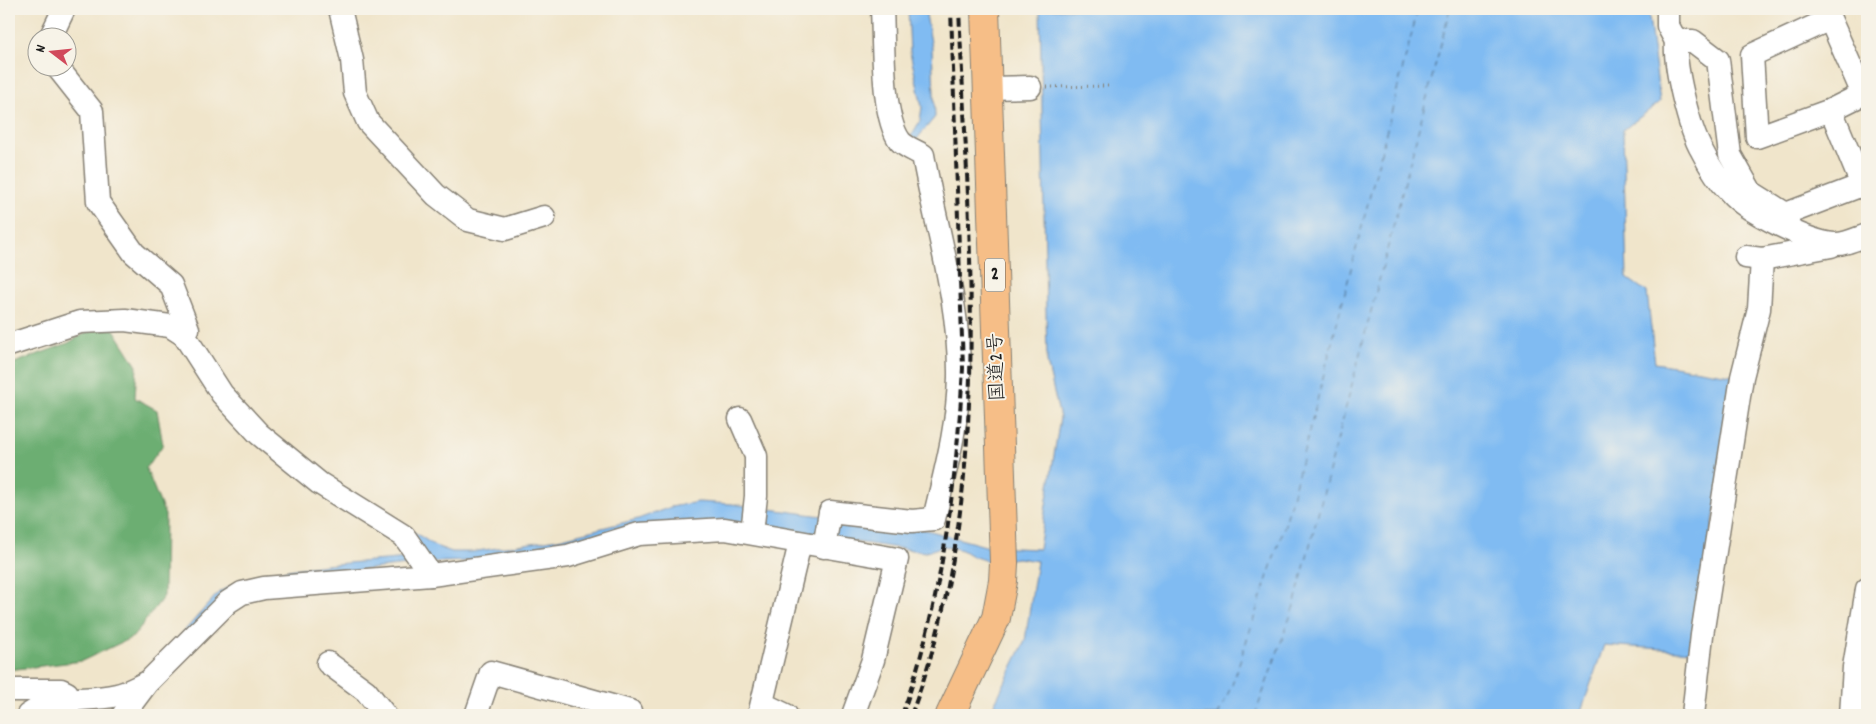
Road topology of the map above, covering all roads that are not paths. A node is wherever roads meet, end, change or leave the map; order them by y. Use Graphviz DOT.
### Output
graph roads {
  1 [pos="64,9"];
  2 [pos="340,9"];
  3 [pos="882,9"];
  4 [pos="985,9"];
  5 [pos="1668,9"];
  6 [pos="55,28"];
  7 [pos="1676,41"];
  8 [pos="66,78"];
  9 [pos="1030,87"];
  10 [pos="988,88"];
  11 [pos="1831,110"];
  12 [pos="544,217"];
  13 [pos="1867,235"];
  14 [pos="1836,245"];
  15 [pos="184,335"];
  16 [pos="9,345"];
  17 [pos="740,419"];
  18 [pos="752,534"];
  19 [pos="800,543"];
  20 [pos="824,547"];
  21 [pos="424,565"];
  22 [pos="1867,589"];
  23 [pos="328,663"];
  24 [pos="147,683"];
  25 [pos="9,690"];
  26 [pos="77,698"];
  27 [pos="761,709"];
  28 [pos="376,711"];
  29 [pos="28,715"];
  30 [pos="123,715"];
  31 [pos="476,715"];
  32 [pos="629,715"];
  33 [pos="786,715"];
  34 [pos="853,715"];
  35 [pos="950,715"];
  36 [pos="1693,715"];
  37 [pos="1850,715"];
  1 -- 6 [label="street"];
  2 -- 12 [label="street"];
  3 -- 20 [label="street"];
  4 -- 10 [label="highway, 国道2号 / 2"];
  5 -- 7 [label="street"];
  7 -- 11 [label="street"];
  7 -- 14 [label="street"];
  8 -- 15 [label="street"];
  9 -- 10 [label="street"];
  10 -- 35 [label="highway, 国道2号 / 2"];
  11 -- 11 [label="street"];
  13 -- 14 [label="street"];
  14 -- 36 [label="street"];
  15 -- 16 [label="street"];
  15 -- 21 [label="street"];
  17 -- 18 [label="street"];
  18 -- 19 [label="street"];
  18 -- 21 [label="street"];
  19 -- 20 [label="street"];
  19 -- 27 [label="street"];
  20 -- 34 [label="street"];
  21 -- 24 [label="street"];
  22 -- 37 [label="street"];
  23 -- 28 [label="street"];
  24 -- 26 [label="street"];
  24 -- 30 [label="street"];
  25 -- 26 [label="street"];
  26 -- 29 [label="street"];
  27 -- 33 [label="street"];
  31 -- 32 [label="street"];
}
